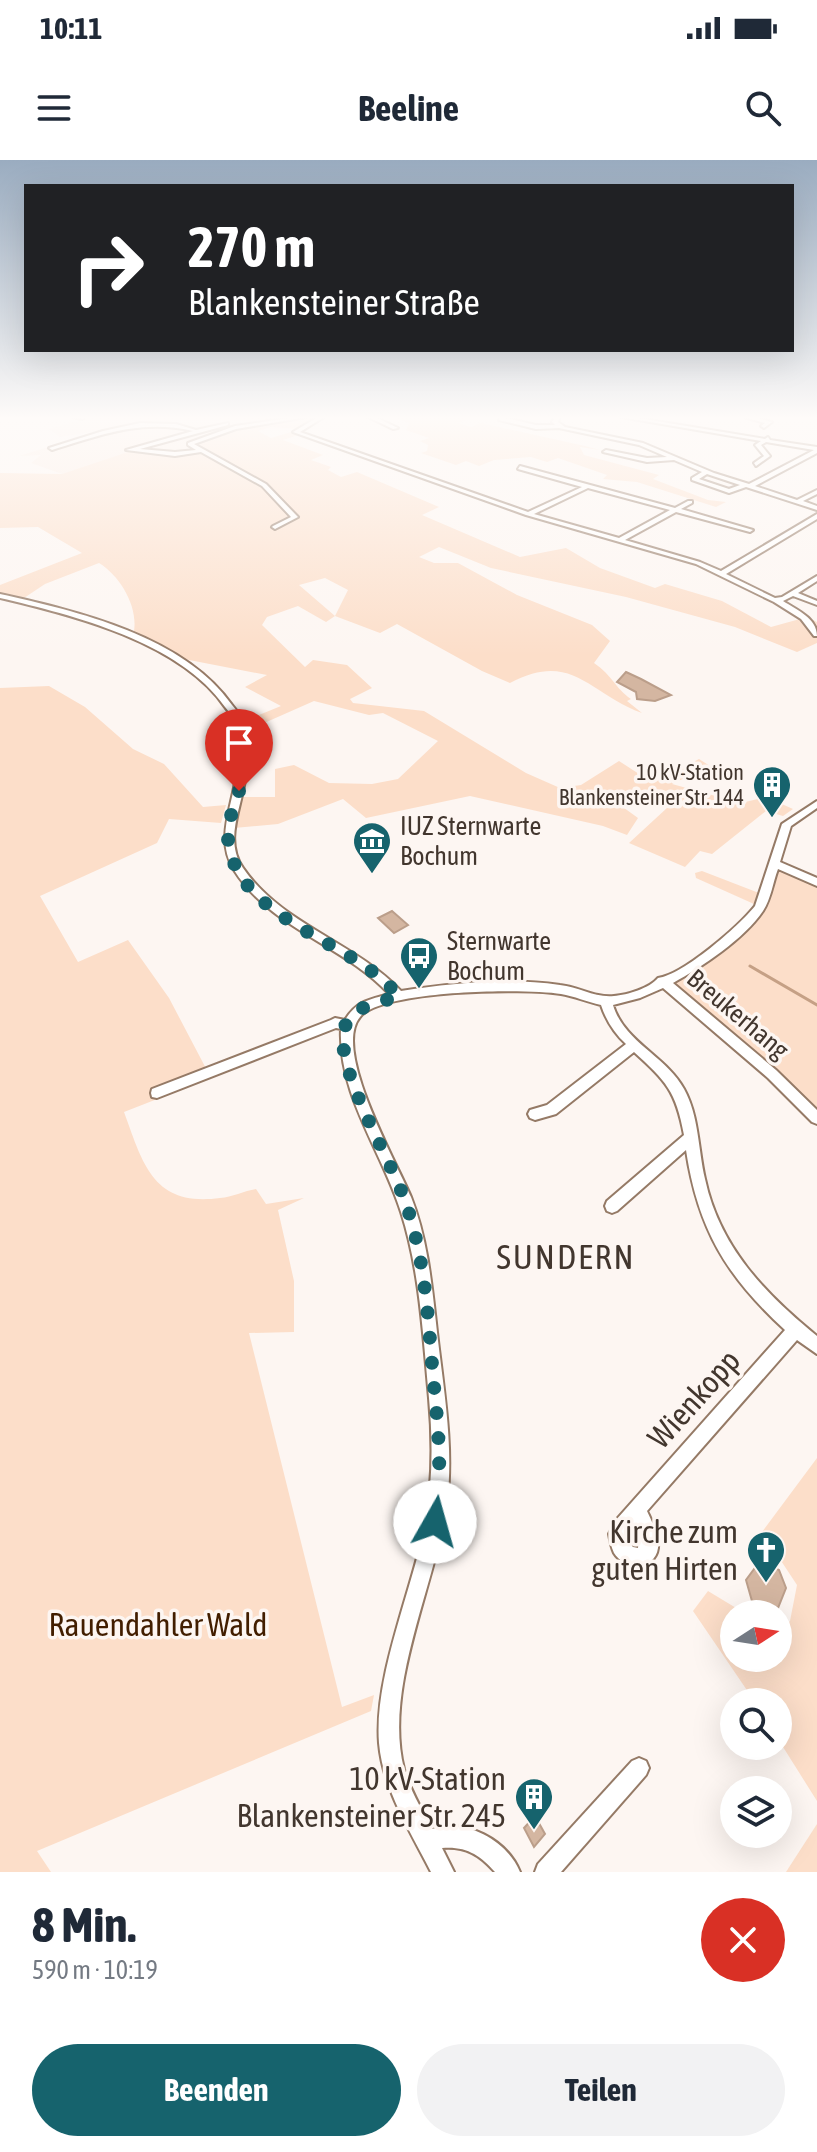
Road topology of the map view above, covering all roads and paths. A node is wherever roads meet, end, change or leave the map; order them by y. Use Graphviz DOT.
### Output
graph roads {
  1 [pos="276,497"];
  2 [pos="480,497"];
  3 [pos="565,497"];
  4 [pos="620,497"];
  5 [pos="785,497"];
  6 [pos="807,497"];
  7 [pos="799,501"];
  8 [pos="690,502"];
  9 [pos="817,508"];
  10 [pos="673,512"];
  11 [pos="528,514"];
  12 [pos="817,516"];
  13 [pos="275,527"];
  14 [pos="750,530"];
  15 [pos="622,539"];
  16 [pos="721,574"];
  17 [pos="817,578"];
  18 [pos="793,594"];
  19 [pos="0,596"];
  20 [pos="777,601"];
  21 [pos="817,603"];
  22 [pos="817,634"];
  23 [pos="817,804"];
  24 [pos="774,863"];
  25 [pos="817,882"];
  26 [pos="662,981"];
  27 [pos="399,997"];
  28 [pos="606,1000"];
  29 [pos="345,1025"];
  30 [pos="635,1044"];
  31 [pos="157,1093"];
  32 [pos="535,1114"];
  33 [pos="817,1118"];
  34 [pos="690,1138"];
  35 [pos="612,1206"];
  36 [pos="796,1329"];
  37 [pos="817,1346"];
  38 [pos="638,1509"];
  39 [pos="639,1768"];
  40 [pos="428,1841"];
  41 [pos="443,1872"];
  42 [pos="509,1872"];
  43 [pos="546,1872"];
  1 -- 13 [label="street"];
  2 -- 11 [label="street"];
  3 -- 11 [label="street"];
  4 -- 10 [label="street"];
  5 -- 7 [label="street"];
  6 -- 7 [label="street"];
  7 -- 9 [label="street"];
  8 -- 10 [label="street"];
  10 -- 14 [label="street"];
  10 -- 15 [label="street"];
  11 -- 15 [label="street"];
  12 -- 16 [label="street"];
  15 -- 16 [label="street"];
  16 -- 20 [label="street"];
  17 -- 18 [label="street"];
  18 -- 20 [label="street"];
  18 -- 21 [label="street"];
  19 -- 27 [label="street"];
  20 -- 22 [label="street"];
  23 -- 24 [label="street"];
  24 -- 25 [label="street"];
  24 -- 26 [label="street"];
  26 -- 28 [label="street"];
  26 -- 33 [label="street, Breukerhang"];
  27 -- 28 [label="street"];
  27 -- 29 [label="street"];
  28 -- 30 [label="street"];
  29 -- 31 [label="street"];
  29 -- 40 [label="street"];
  30 -- 32 [label="street"];
  30 -- 34 [label="street"];
  34 -- 35 [label="street"];
  34 -- 36 [label="street"];
  36 -- 37 [label="street"];
  36 -- 38 [label="street, Wienkopp"];
  39 -- 43 [label="street"];
  40 -- 41 [label="street"];
  40 -- 42 [label="street"];
}
